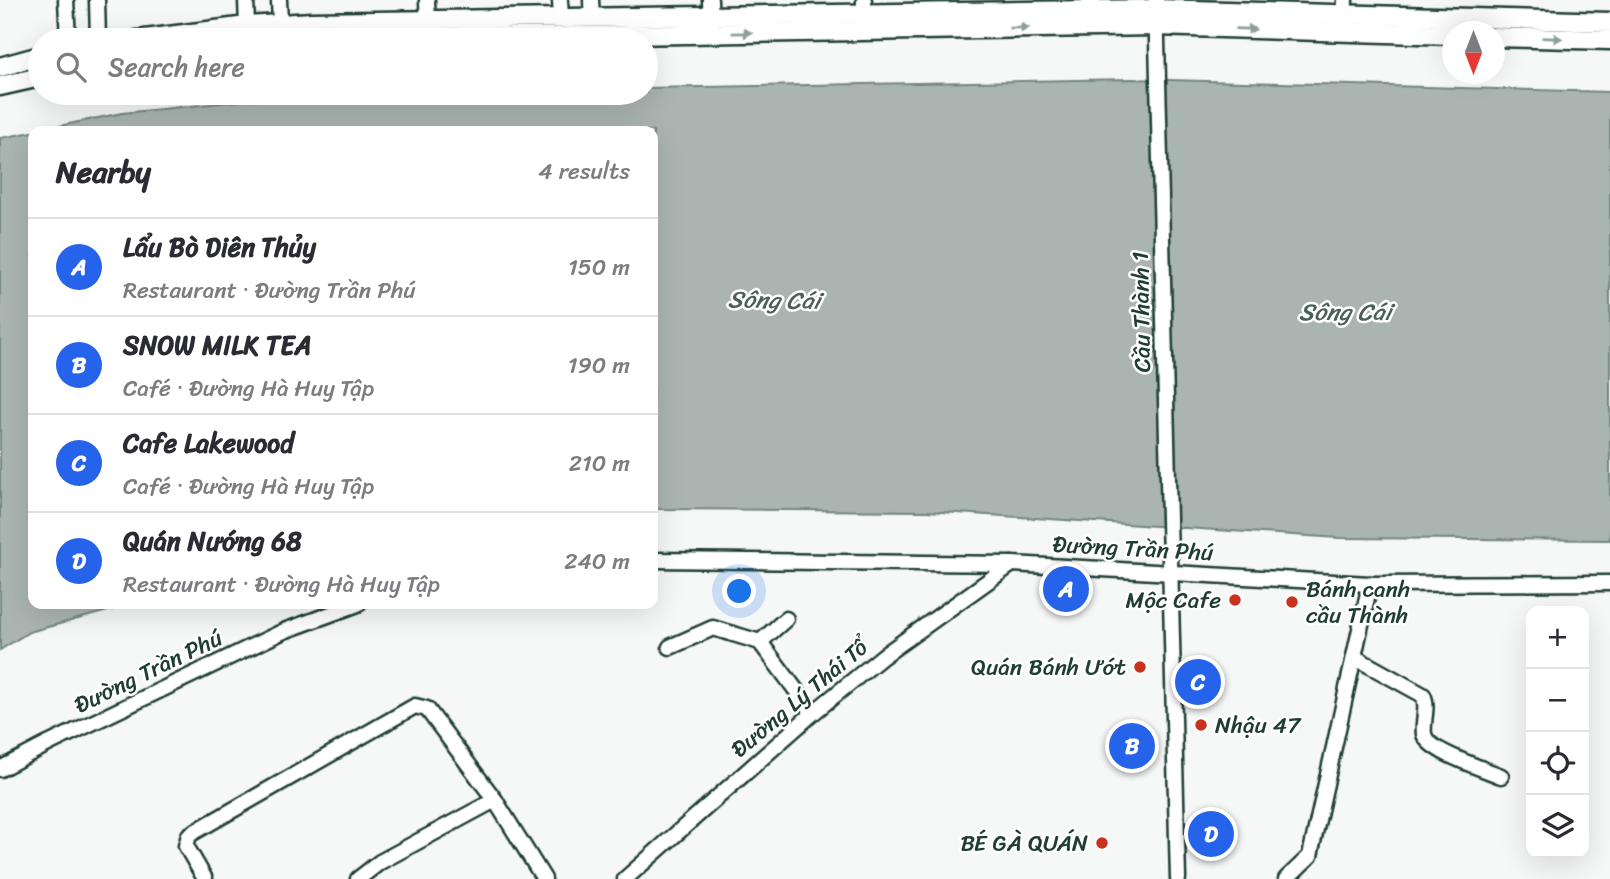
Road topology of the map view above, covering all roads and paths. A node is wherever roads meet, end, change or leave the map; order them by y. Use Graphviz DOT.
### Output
graph roads {
  1 [pos="66,0"];
  2 [pos="97,0"];
  3 [pos="246,0"];
  4 [pos="279,0"];
  5 [pos="427,0"];
  6 [pos="560,0"];
  7 [pos="838,7"];
  8 [pos="864,7"];
  9 [pos="591,9"];
  10 [pos="1156,12"];
  11 [pos="987,14"];
  12 [pos="1344,15"];
  13 [pos="711,17"];
  14 [pos="561,18"];
  15 [pos="428,20"];
  16 [pos="1610,22"];
  17 [pos="280,24"];
  18 [pos="247,26"];
  19 [pos="67,28"];
  20 [pos="98,28"];
  21 [pos="231,28"];
  22 [pos="428,28"];
  23 [pos="570,28"];
  24 [pos="1442,33"];
  25 [pos="1505,37"];
  26 [pos="1610,40"];
  27 [pos="28,59"];
  28 [pos="0,66"];
  29 [pos="28,80"];
  30 [pos="0,86"];
  31 [pos="658,560"];
  32 [pos="1012,564"];
  33 [pos="1170,572"];
  34 [pos="1610,583"];
  35 [pos="1370,584"];
  36 [pos="345,609"];
  37 [pos="786,620"];
  38 [pos="760,642"];
  39 [pos="670,647"];
  40 [pos="1354,657"];
  41 [pos="813,713"];
  42 [pos="0,769"];
  43 [pos="1501,776"];
  44 [pos="495,800"];
  45 [pos="202,878"];
  46 [pos="358,879"];
  47 [pos="544,879"];
  48 [pos="625,879"];
  49 [pos="1178,879"];
  50 [pos="1286,879"];
  1 -- 19 [label="street"];
  2 -- 20 [label="street"];
  3 -- 18 [label="street"];
  4 -- 17 [label="street"];
  5 -- 15 [label="street"];
  6 -- 14 [label="street"];
  7 -- 8 [label="main road"];
  7 -- 13 [label="main road"];
  8 -- 11 [label="main road"];
  9 -- 13 [label="main road"];
  9 -- 14 [label="main road"];
  10 -- 11 [label="main road"];
  10 -- 12 [label="main road"];
  10 -- 33 [label="street, Cầu Thành 1"];
  13 -- 11 [label="main road, one-way"];
  12 -- 16 [label="main road"];
  12 -- 24 [label="main road"];
  13 -- 23 [label="main road"];
  14 -- 15 [label="main road"];
  15 -- 17 [label="main road"];
  15 -- 22 [label="street"];
  17 -- 18 [label="main road"];
  18 -- 21 [label="main road"];
  25 -- 26 [label="main road, one-way"];
  27 -- 28 [label="main road"];
  29 -- 30 [label="main road"];
  31 -- 32 [label="street, Đường Trần Phú"];
  32 -- 33 [label="street, Đường Trần Phú"];
  32 -- 41 [label="street, Đường Lý Thái Tổ"];
  33 -- 35 [label="street, Đường Trần Phú"];
  33 -- 49 [label="street, Cầu Thành 1"];
  34 -- 35 [label="street, Đường Trần Phú"];
  35 -- 40 [label="street"];
  36 -- 42 [label="street, Đường Trần Phú"];
  37 -- 38 [label="street"];
  38 -- 39 [label="street"];
  38 -- 41 [label="street"];
  40 -- 43 [label="street"];
  40 -- 50 [label="street"];
  41 -- 48 [label="street, Đường Lý Thái Tổ"];
  44 -- 45 [label="street"];
  44 -- 46 [label="street"];
  44 -- 47 [label="street"];
}
